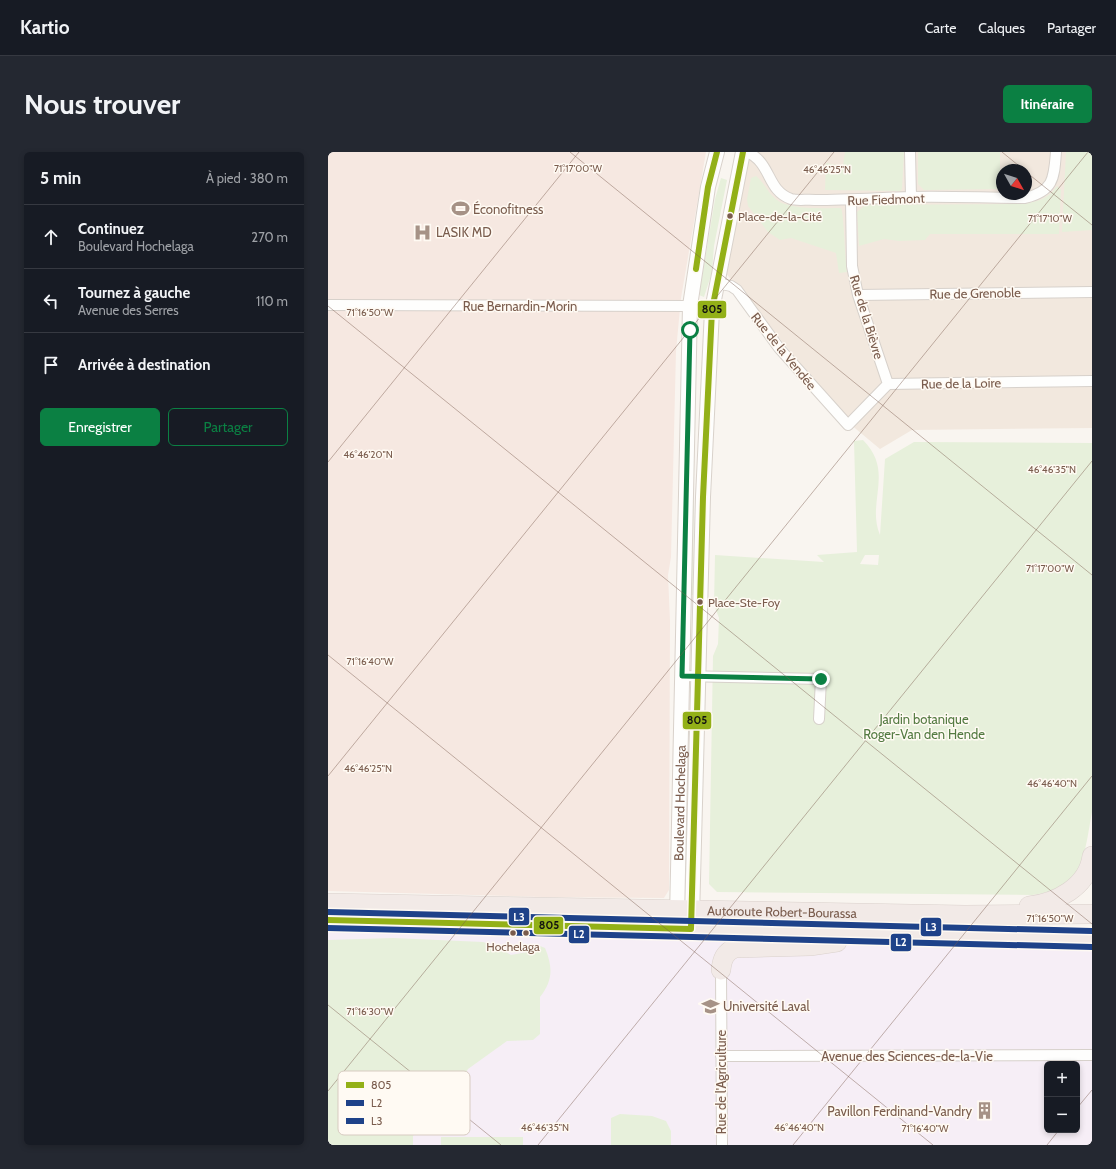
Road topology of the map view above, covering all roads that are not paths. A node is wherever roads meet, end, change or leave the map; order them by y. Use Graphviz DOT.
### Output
graph roads {
  1 [pos="717,152"];
  2 [pos="743,152"];
  3 [pos="747,152"];
  4 [pos="910,152"];
  5 [pos="1056,152"];
  6 [pos="911,197"];
  7 [pos="851,200"];
  8 [pos="717,283"];
  9 [pos="1092,292"];
  10 [pos="858,295"];
  11 [pos="328,305"];
  12 [pos="690,306"];
  13 [pos="712,310"];
  14 [pos="1092,381"];
  15 [pos="888,384"];
  16 [pos="682,676"];
  17 [pos="698,676"];
  18 [pos="819,719"];
  19 [pos="1092,856"];
  20 [pos="328,903"];
  21 [pos="685,908"];
  22 [pos="1092,914"];
  23 [pos="965,915"];
  24 [pos="328,920"];
  25 [pos="684,929"];
  26 [pos="975,937"];
  27 [pos="1092,939"];
  28 [pos="721,970"];
  29 [pos="1092,1055"];
  30 [pos="721,1056"];
  31 [pos="722,1145"];
  1 -- 12 [label="main road, Boulevard Hochelaga"];
  2 -- 8 [label="main road, Boulevard Hochelaga"];
  3 -- 7 [label="street, Rue Fiedmont"];
  4 -- 6 [label="street"];
  5 -- 6 [label="street, Rue Fiedmont"];
  6 -- 7 [label="street, Rue Fiedmont"];
  7 -- 10 [label="street, Rue de la Bièvre"];
  8 -- 13 [label="main road, Boulevard Hochelaga"];
  8 -- 15 [label="street, Rue de la Vendée"];
  9 -- 10 [label="street, Rue de Grenoble"];
  10 -- 15 [label="street, Rue de la Bièvre"];
  11 -- 12 [label="street, Rue Bernardin-Morin"];
  12 -- 13 [label="street, Rue Bernardin-Morin"];
  12 -- 16 [label="main road, Boulevard Hochelaga"];
  13 -- 17 [label="main road, Boulevard Hochelaga"];
  14 -- 15 [label="street, Rue de la Loire"];
  16 -- 17 [label="street"];
  16 -- 21 [label="main road, Boulevard Hochelaga"];
  17 -- 18 [label="street"];
  17 -- 21 [label="main road, Boulevard Hochelaga"];
  19 -- 23 [label="highway"];
  20 -- 21 [label="highway, Autoroute Robert-Bourassa"];
  21 -- 23 [label="highway, Autoroute Robert-Bourassa"];
  21 -- 25 [label="main road, Boulevard Hochelaga"];
  22 -- 23 [label="highway, Autoroute Robert-Bourassa"];
  24 -- 25 [label="highway, Autoroute Robert-Bourassa"];
  25 -- 26 [label="highway, Autoroute Robert-Bourassa"];
  26 -- 27 [label="highway, Autoroute Robert-Bourassa"];
  26 -- 28 [label="highway"];
  28 -- 30 [label="street, Rue de l'Agriculture"];
  29 -- 30 [label="street, Avenue des Sciences-de-la-Vie"];
  30 -- 31 [label="street, Rue de l'Agriculture"];
}
